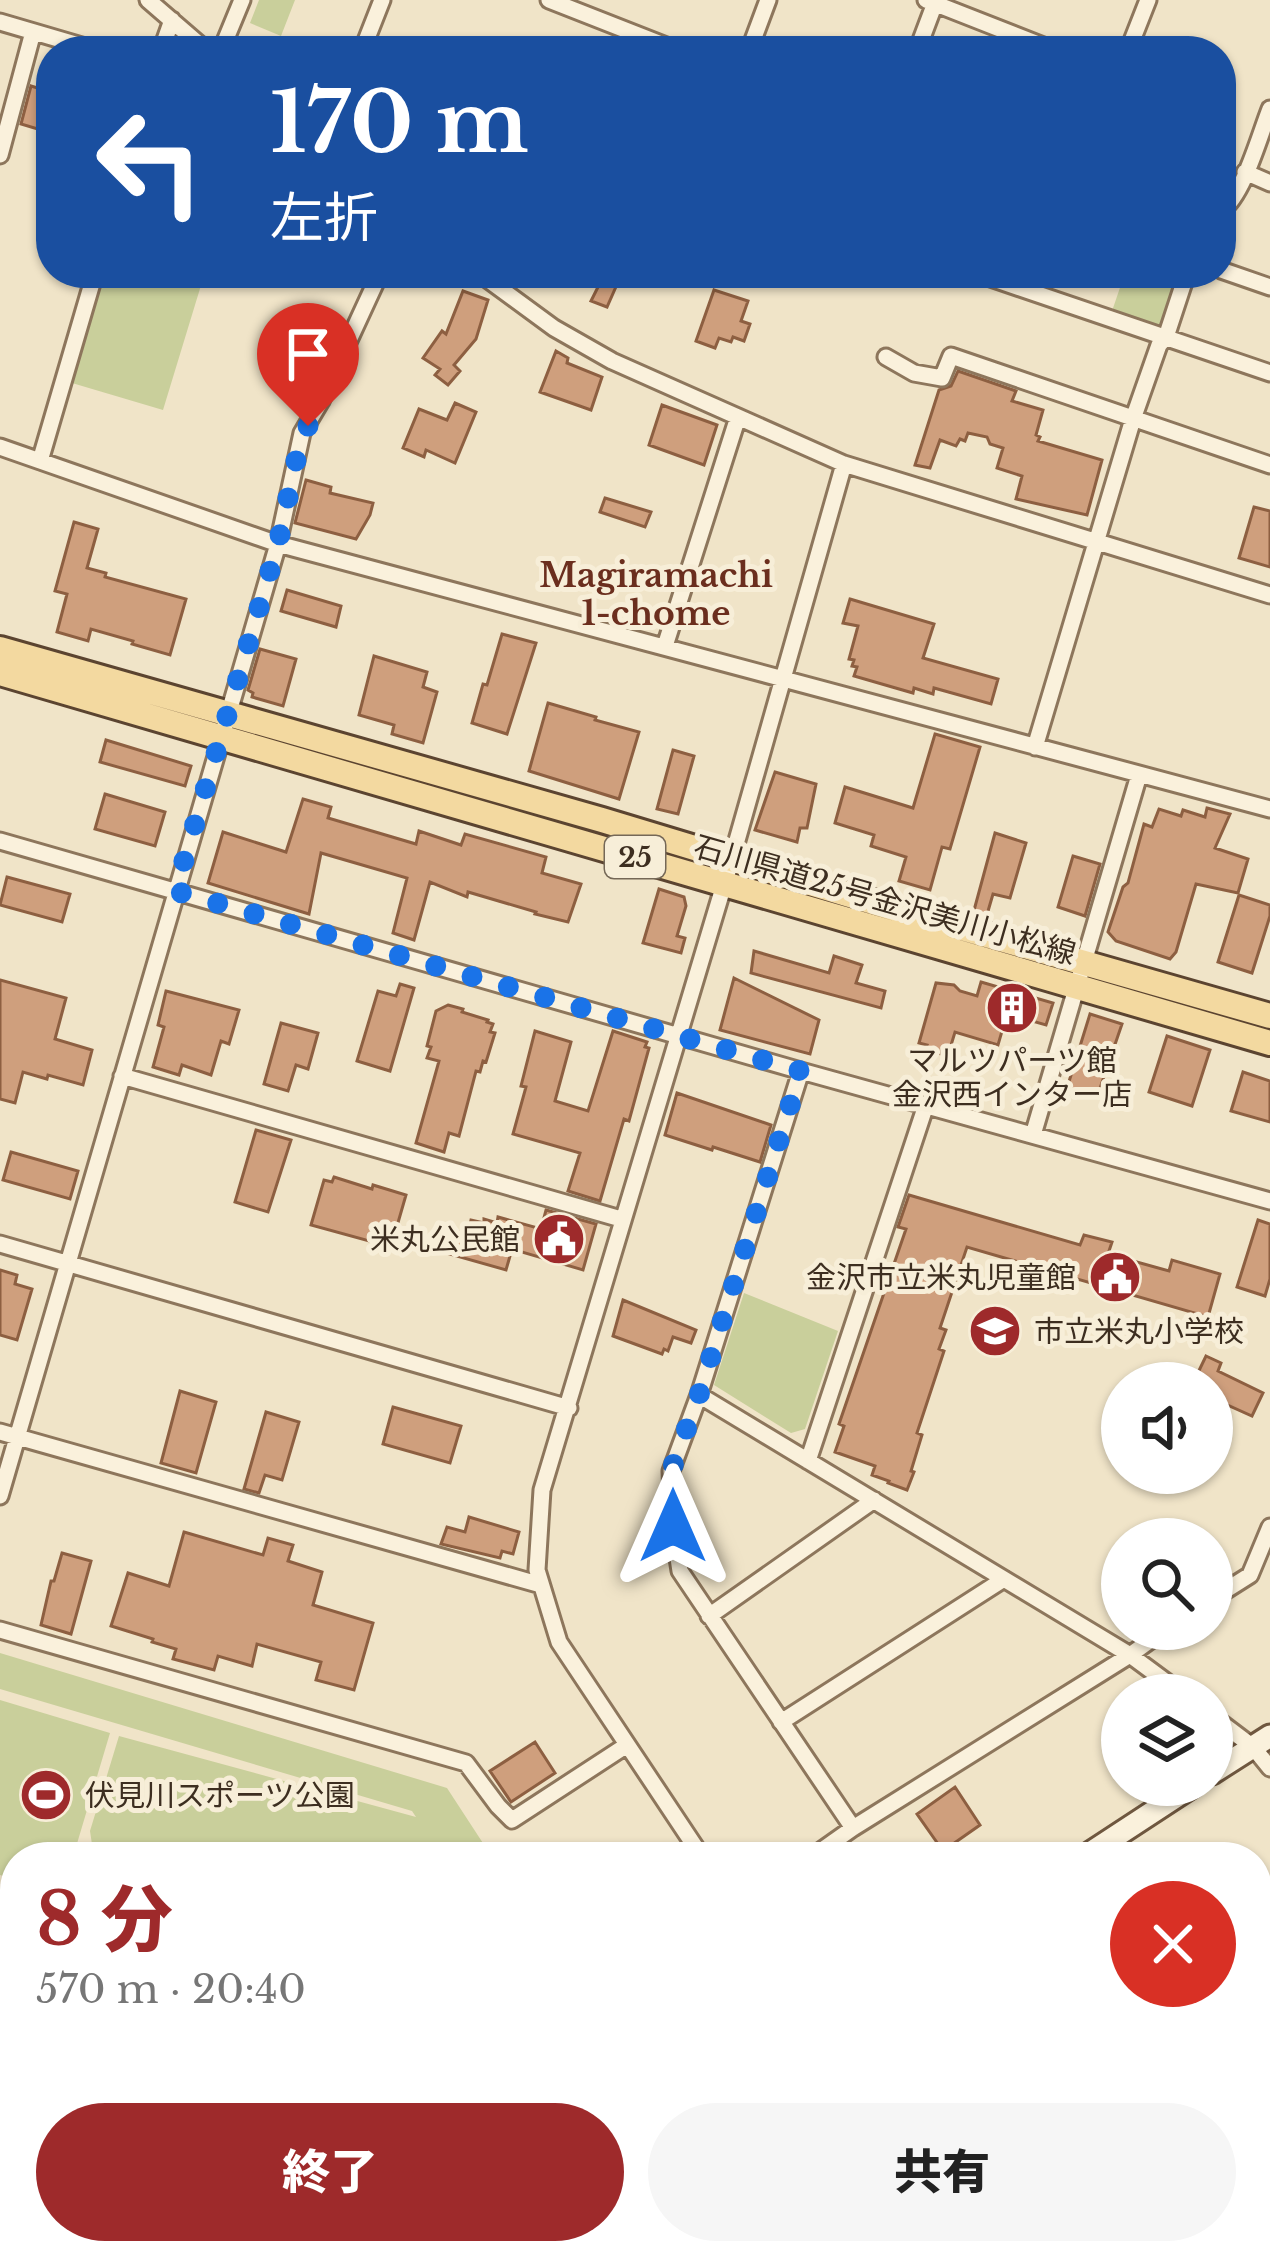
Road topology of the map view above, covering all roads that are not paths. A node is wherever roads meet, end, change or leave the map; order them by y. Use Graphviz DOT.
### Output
graph roads {
  1 [pos="148,0"];
  2 [pos="242,0"];
  3 [pos="382,0"];
  4 [pos="549,0"];
  5 [pos="768,0"];
  6 [pos="1148,0"];
  7 [pos="930,2"];
  8 [pos="172,20"];
  9 [pos="0,22"];
  10 [pos="33,32"];
  11 [pos="47,36"];
  12 [pos="166,36"];
  13 [pos="190,36"];
  14 [pos="227,36"];
  15 [pos="368,36"];
  16 [pos="641,36"];
  17 [pos="755,36"];
  18 [pos="921,36"];
  19 [pos="1003,36"];
  20 [pos="1134,36"];
  21 [pos="1270,109"];
  22 [pos="0,155"];
  23 [pos="1245,172"];
  24 [pos="1270,183"];
  25 [pos="1236,191"];
  26 [pos="1236,275"];
  27 [pos="1270,287"];
  28 [pos="91,288"];
  29 [pos="373,288"];
  30 [pos="501,288"];
  31 [pos="1021,288"];
  32 [pos="1182,288"];
  33 [pos="1166,337"];
  34 [pos="886,357"];
  35 [pos="1270,374"];
  36 [pos="738,417"];
  37 [pos="1132,418"];
  38 [pos="0,447"];
  39 [pos="40,461"];
  40 [pos="844,464"];
  41 [pos="1270,465"];
  42 [pos="1095,542"];
  43 [pos="278,544"];
  44 [pos="1270,595"];
  45 [pos="665,646"];
  46 [pos="0,649"];
  47 [pos="0,673"];
  48 [pos="783,678"];
  49 [pos="223,725"];
  50 [pos="1035,747"];
  51 [pos="1139,775"];
  52 [pos="1270,809"];
  53 [pos="2,847"];
  54 [pos="728,870"];
  55 [pos="175,891"];
  56 [pos="1080,975"];
  57 [pos="1270,1016"];
  58 [pos="677,1034"];
  59 [pos="1270,1042"];
  60 [pos="801,1071"];
  61 [pos="122,1076"];
  62 [pos="926,1105"];
  63 [pos="1033,1135"];
  64 [pos="1270,1201"];
  65 [pos="621,1219"];
  66 [pos="0,1244"];
  67 [pos="68,1263"];
  68 [pos="699,1395"];
  69 [pos="568,1408"];
  70 [pos="9,1434"];
  71 [pos="808,1461"];
  72 [pos="0,1496"];
  73 [pos="874,1500"];
  74 [pos="1270,1528"];
  75 [pos="1004,1579"];
  76 [pos="541,1585"];
  77 [pos="1233,1585"];
  78 [pos="709,1616"];
  79 [pos="0,1630"];
  80 [pos="1137,1650"];
  81 [pos="1130,1655"];
  82 [pos="1156,1674"];
  83 [pos="781,1722"];
  84 [pos="1233,1727"];
  85 [pos="1261,1741"];
  86 [pos="627,1745"];
  87 [pos="1233,1759"];
  88 [pos="1270,1768"];
  89 [pos="1162,1806"];
  90 [pos="853,1828"];
  91 [pos="692,1842"];
  92 [pos="833,1842"];
  93 [pos="1107,1842"];
  1 -- 8 [label="street"];
  2 -- 14 [label="street"];
  3 -- 15 [label="street"];
  4 -- 16 [label="street"];
  5 -- 17 [label="street"];
  6 -- 20 [label="street"];
  7 -- 18 [label="street"];
  7 -- 19 [label="street"];
  8 -- 12 [label="street"];
  8 -- 13 [label="street"];
  9 -- 10 [label="street"];
  10 -- 11 [label="street"];
  10 -- 22 [label="street"];
  21 -- 23 [label="street"];
  23 -- 24 [label="street"];
  23 -- 25 [label="street"];
  26 -- 27 [label="street"];
  28 -- 39 [label="street"];
  29 -- 43 [label="street"];
  30 -- 36 [label="street"];
  31 -- 33 [label="street"];
  32 -- 33 [label="street"];
  33 -- 35 [label="street"];
  33 -- 37 [label="street"];
  34 -- 37 [label="street"];
  36 -- 40 [label="street"];
  36 -- 45 [label="street"];
  37 -- 41 [label="street"];
  37 -- 42 [label="street"];
  38 -- 39 [label="street"];
  39 -- 43 [label="street"];
  40 -- 42 [label="street"];
  40 -- 48 [label="street"];
  42 -- 44 [label="street"];
  42 -- 50 [label="street"];
  43 -- 45 [label="street"];
  43 -- 49 [label="street"];
  45 -- 48 [label="street"];
  46 -- 49 [label="main road, 石川県道25号金沢美川小松線 / 25"];
  47 -- 49 [label="main road, 石川県道25号金沢美川小松線 / 25"];
  48 -- 50 [label="street"];
  48 -- 54 [label="street"];
  49 -- 54 [label="main road, 石川県道25号金沢美川小松線 / 25"];
  49 -- 55 [label="street"];
  50 -- 51 [label="street"];
  51 -- 52 [label="street"];
  51 -- 56 [label="street"];
  53 -- 55 [label="street"];
  54 -- 56 [label="main road, 石川県道25号金沢美川小松線 / 25"];
  54 -- 58 [label="street"];
  55 -- 58 [label="street"];
  55 -- 61 [label="street"];
  56 -- 57 [label="main road, 石川県道25号金沢美川小松線 / 25"];
  56 -- 59 [label="main road, 石川県道25号金沢美川小松線 / 25"];
  56 -- 63 [label="street"];
  58 -- 60 [label="street"];
  58 -- 65 [label="street"];
  60 -- 62 [label="street"];
  60 -- 68 [label="street"];
  61 -- 65 [label="street"];
  61 -- 67 [label="street"];
  62 -- 63 [label="street"];
  62 -- 71 [label="street"];
  63 -- 64 [label="street"];
  65 -- 69 [label="street"];
  66 -- 67 [label="street"];
  67 -- 69 [label="street"];
  67 -- 70 [label="street"];
  68 -- 71 [label="street"];
  68 -- 78 [label="street"];
  69 -- 76 [label="street"];
  70 -- 72 [label="street"];
  70 -- 76 [label="street"];
  71 -- 73 [label="street"];
  73 -- 75 [label="street"];
  73 -- 78 [label="street"];
  74 -- 77 [label="street"];
  75 -- 81 [label="street"];
  75 -- 83 [label="street"];
  76 -- 86 [label="street"];
  78 -- 83 [label="street"];
  79 -- 86 [label="street"];
  80 -- 81 [label="street"];
  81 -- 82 [label="street"];
  81 -- 90 [label="street"];
  83 -- 90 [label="street"];
  84 -- 85 [label="street"];
  85 -- 87 [label="street"];
  85 -- 88 [label="street"];
  86 -- 91 [label="street"];
  89 -- 93 [label="street"];
  90 -- 92 [label="street"];
}
